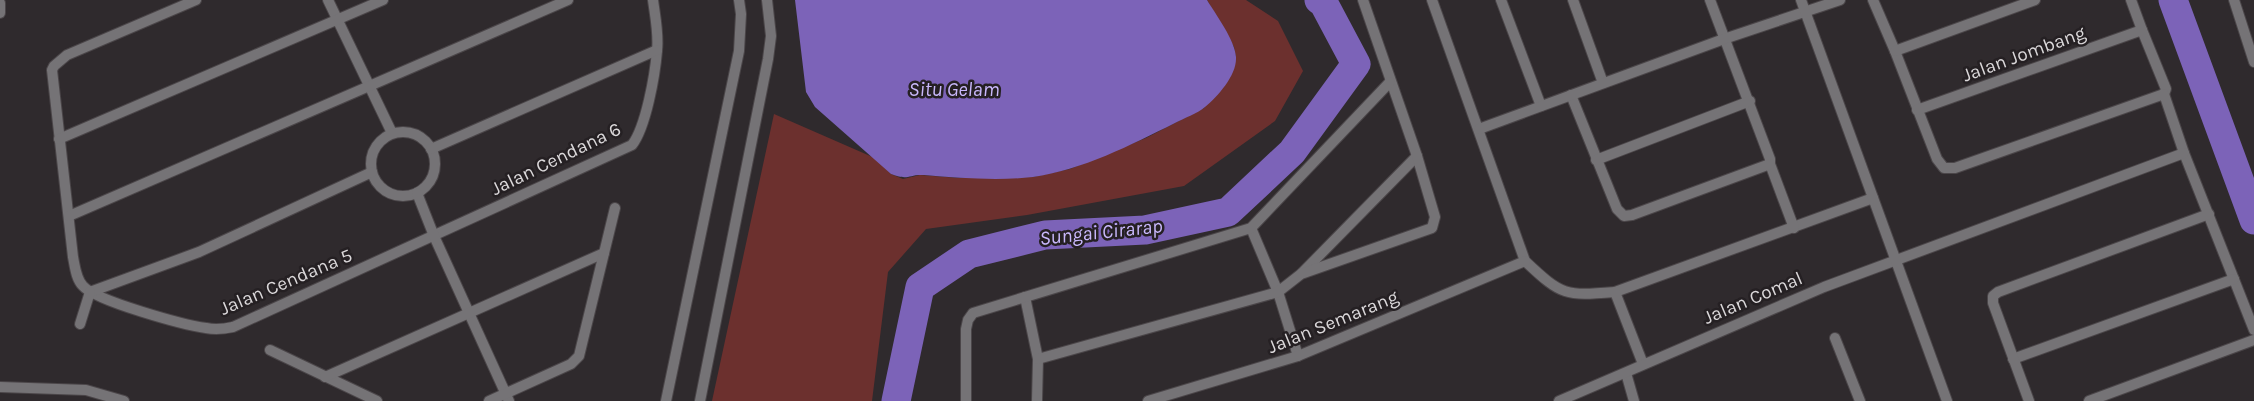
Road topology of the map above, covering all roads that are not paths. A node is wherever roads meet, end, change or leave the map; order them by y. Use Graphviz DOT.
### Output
graph roads {
  1 [pos="196,0"];
  2 [pos="328,0"];
  3 [pos="383,0"];
  4 [pos="568,0"];
  5 [pos="653,0"];
  6 [pos="739,0"];
  7 [pos="767,0"];
  8 [pos="1363,0"];
  9 [pos="1432,0"];
  10 [pos="1501,0"];
  11 [pos="1573,0"];
  12 [pos="1710,0"];
  13 [pos="1801,0"];
  14 [pos="1840,0"];
  15 [pos="1873,0"];
  16 [pos="2035,0"];
  17 [pos="2131,0"];
  18 [pos="2234,0"];
  19 [pos="0,3"];
  20 [pos="0,13"];
  21 [pos="1805,13"];
  22 [pos="337,21"];
  23 [pos="2142,30"];
  24 [pos="1724,39"];
  25 [pos="657,50"];
  26 [pos="1895,51"];
  27 [pos="2254,62"];
  28 [pos="1390,82"];
  29 [pos="1603,83"];
  30 [pos="368,85"];
  31 [pos="2164,94"];
  32 [pos="1572,95"];
  33 [pos="1750,101"];
  34 [pos="1541,106"];
  35 [pos="1917,110"];
  36 [pos="1479,129"];
  37 [pos="392,133"];
  38 [pos="58,139"];
  39 [pos="431,149"];
  40 [pos="2184,153"];
  41 [pos="1417,156"];
  42 [pos="1596,160"];
  43 [pos="1770,164"];
  44 [pos="372,172"];
  45 [pos="417,193"];
  46 [pos="1873,198"];
  47 [pos="615,208"];
  48 [pos="2209,214"];
  49 [pos="69,216"];
  50 [pos="1252,228"];
  51 [pos="1794,228"];
  52 [pos="434,236"];
  53 [pos="604,253"];
  54 [pos="1896,260"];
  55 [pos="1525,261"];
  56 [pos="1301,274"];
  57 [pos="2234,279"];
  58 [pos="90,292"];
  59 [pos="1278,292"];
  60 [pos="1615,292"];
  61 [pos="1025,297"];
  62 [pos="470,314"];
  63 [pos="80,324"];
  64 [pos="2254,330"];
  65 [pos="1835,338"];
  66 [pos="2254,340"];
  67 [pos="270,350"];
  68 [pos="1298,356"];
  69 [pos="1038,359"];
  70 [pos="2013,359"];
  71 [pos="1643,364"];
  72 [pos="1626,374"];
  73 [pos="325,377"];
  74 [pos="0,387"];
  75 [pos="507,397"];
  76 [pos="124,401"];
  77 [pos="377,401"];
  78 [pos="489,401"];
  79 [pos="666,401"];
  80 [pos="700,401"];
  81 [pos="966,401"];
  82 [pos="1037,401"];
  83 [pos="1148,401"];
  84 [pos="1559,401"];
  85 [pos="1634,401"];
  86 [pos="1860,401"];
  87 [pos="1947,401"];
  88 [pos="2029,401"];
  89 [pos="2089,401"];
  1 -- 38 [label="street"];
  2 -- 22 [label="street"];
  3 -- 22 [label="street"];
  4 -- 30 [label="street"];
  5 -- 25 [label="street, Jalan Cendana 6"];
  6 -- 79 [label="street"];
  7 -- 80 [label="street"];
  8 -- 28 [label="street"];
  9 -- 36 [label="street"];
  10 -- 34 [label="street"];
  11 -- 29 [label="street"];
  12 -- 24 [label="street"];
  13 -- 21 [label="street"];
  14 -- 21 [label="street"];
  15 -- 26 [label="street"];
  16 -- 26 [label="street"];
  17 -- 23 [label="street"];
  18 -- 27 [label="street"];
  19 -- 20 [label="street"];
  21 -- 24 [label="street"];
  21 -- 46 [label="street"];
  22 -- 30 [label="street"];
  22 -- 38 [label="street"];
  23 -- 31 [label="street"];
  23 -- 35 [label="street, Jalan Jombang"];
  24 -- 29 [label="street"];
  24 -- 33 [label="street"];
  25 -- 39 [label="street"];
  25 -- 52 [label="street, Jalan Cendana 6"];
  26 -- 35 [label="street"];
  28 -- 41 [label="street"];
  28 -- 50 [label="street"];
  29 -- 32 [label="street"];
  30 -- 37 [label="street"];
  30 -- 49 [label="street"];
  31 -- 35 [label="street"];
  31 -- 40 [label="street"];
  32 -- 34 [label="street"];
  32 -- 42 [label="street"];
  33 -- 42 [label="street"];
  33 -- 43 [label="street"];
  34 -- 36 [label="street"];
  36 -- 55 [label="street"];
  37 -- 39 [label="street"];
  37 -- 44 [label="street"];
  38 -- 49 [label="street"];
  39 -- 45 [label="street"];
  40 -- 48 [label="street"];
  40 -- 54 [label="street, Jalan Comal"];
  41 -- 56 [label="street"];
  41 -- 56 [label="street"];
  42 -- 43 [label="street"];
  43 -- 51 [label="street"];
  44 -- 45 [label="street"];
  44 -- 58 [label="street"];
  45 -- 52 [label="street"];
  46 -- 51 [label="street"];
  46 -- 54 [label="street"];
  47 -- 53 [label="street"];
  48 -- 57 [label="street"];
  48 -- 70 [label="street"];
  49 -- 58 [label="street"];
  50 -- 59 [label="street"];
  50 -- 61 [label="street"];
  51 -- 60 [label="street"];
  52 -- 58 [label="street, Jalan Cendana 5"];
  52 -- 62 [label="street"];
  53 -- 62 [label="street"];
  53 -- 75 [label="street"];
  54 -- 71 [label="street, Jalan Comal"];
  54 -- 87 [label="street"];
  55 -- 60 [label="street"];
  55 -- 68 [label="street, Jalan Semarang"];
  56 -- 59 [label="street"];
  57 -- 64 [label="street"];
  57 -- 70 [label="street"];
  58 -- 63 [label="street"];
  59 -- 68 [label="street"];
  59 -- 69 [label="street"];
  60 -- 71 [label="street"];
  61 -- 69 [label="street"];
  61 -- 81 [label="street"];
  62 -- 73 [label="street"];
  62 -- 75 [label="street"];
  65 -- 86 [label="street"];
  66 -- 89 [label="street"];
  67 -- 73 [label="street"];
  68 -- 83 [label="street, Jalan Semarang"];
  69 -- 82 [label="street"];
  70 -- 88 [label="street"];
  71 -- 72 [label="street, Jalan Comal"];
  72 -- 84 [label="street, Jalan Comal"];
  72 -- 85 [label="street"];
  73 -- 77 [label="street"];
  74 -- 76 [label="street"];
  75 -- 78 [label="street"];
}
